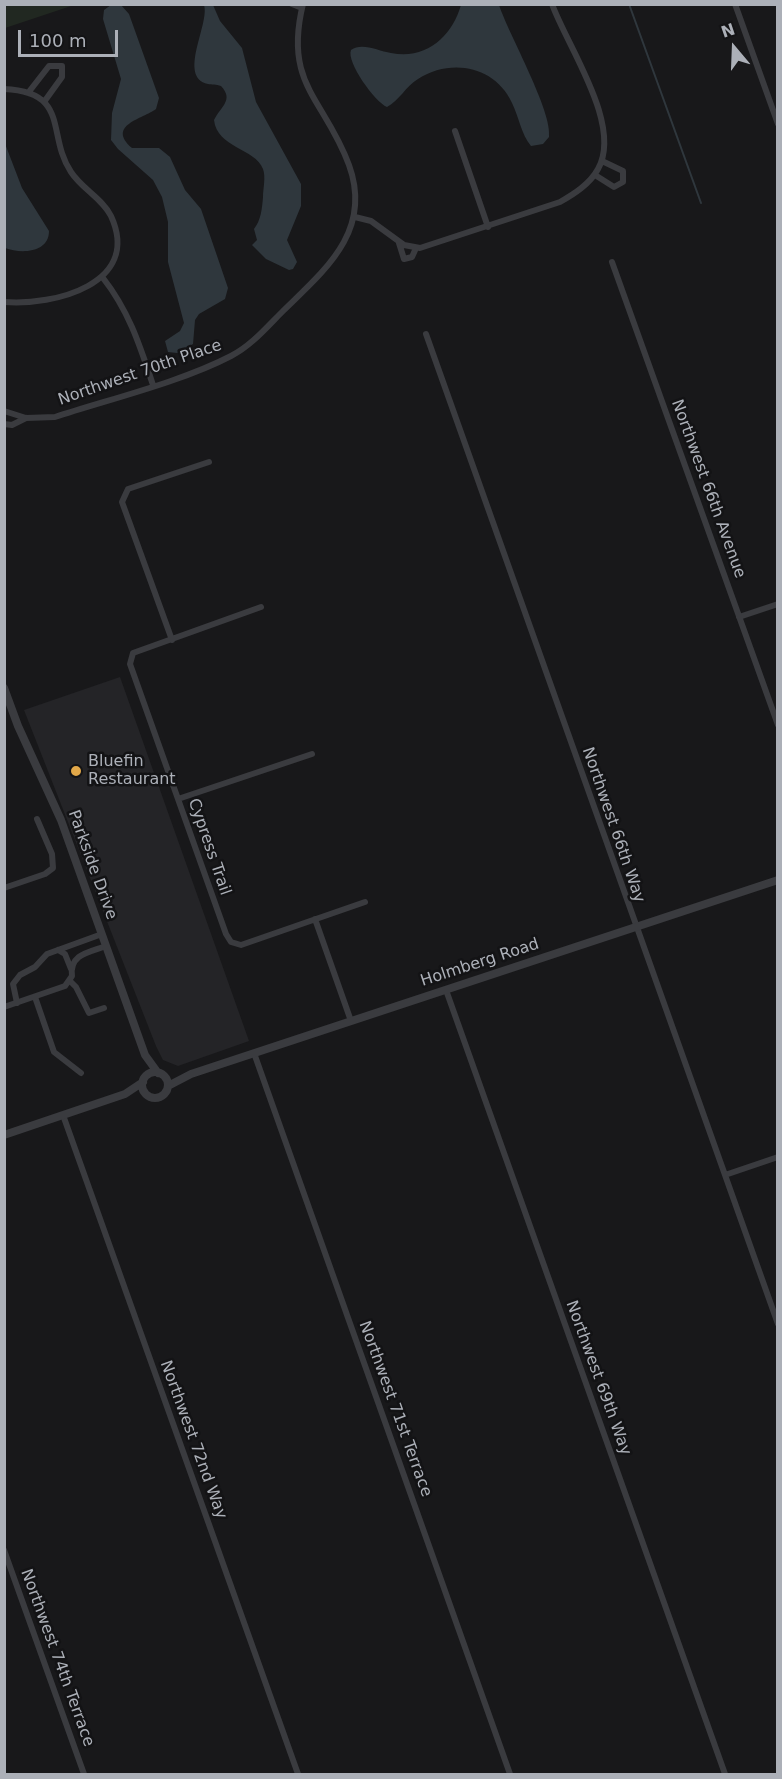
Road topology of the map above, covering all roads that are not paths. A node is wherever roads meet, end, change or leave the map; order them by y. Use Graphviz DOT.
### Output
graph roads {
  1 [pos="292,4"];
  2 [pos="552,4"];
  3 [pos="735,4"];
  4 [pos="302,6"];
  5 [pos="4,89"];
  6 [pos="28,93"];
  7 [pos="42,100"];
  8 [pos="777,124"];
  9 [pos="455,131"];
  10 [pos="600,165"];
  11 [pos="595,175"];
  12 [pos="355,217"];
  13 [pos="488,227"];
  14 [pos="399,243"];
  15 [pos="416,248"];
  16 [pos="612,261"];
  17 [pos="103,278"];
  18 [pos="4,302"];
  19 [pos="426,334"];
  20 [pos="153,385"];
  21 [pos="4,411"];
  22 [pos="26,418"];
  23 [pos="4,424"];
  24 [pos="210,462"];
  25 [pos="777,604"];
  26 [pos="261,607"];
  27 [pos="739,617"];
  28 [pos="171,640"];
  29 [pos="4,688"];
  30 [pos="777,725"];
  31 [pos="312,754"];
  32 [pos="178,799"];
  33 [pos="37,819"];
  34 [pos="777,880"];
  35 [pos="4,888"];
  36 [pos="364,902"];
  37 [pos="315,919"];
  38 [pos="635,927"];
  39 [pos="102,934"];
  40 [pos="106,946"];
  41 [pos="58,950"];
  42 [pos="71,970"];
  43 [pos="70,981"];
  44 [pos="446,990"];
  45 [pos="35,997"];
  46 [pos="17,1004"];
  47 [pos="4,1008"];
  48 [pos="104,1008"];
  49 [pos="351,1021"];
  50 [pos="254,1053"];
  51 [pos="145,1055"];
  52 [pos="81,1073"];
  53 [pos="159,1073"];
  54 [pos="191,1074"];
  55 [pos="143,1080"];
  56 [pos="168,1086"];
  57 [pos="125,1094"];
  58 [pos="146,1095"];
  59 [pos="63,1115"];
  60 [pos="4,1135"];
  61 [pos="777,1157"];
  62 [pos="725,1175"];
  63 [pos="777,1324"];
  64 [pos="4,1550"];
  65 [pos="84,1774"];
  66 [pos="298,1774"];
  67 [pos="510,1774"];
  68 [pos="725,1774"];
  1 -- 4 [label="street"];
  2 -- 10 [label="street"];
  3 -- 8 [label="street"];
  4 -- 12 [label="street"];
  5 -- 6 [label="street"];
  6 -- 7 [label="street"];
  6 -- 7 [label="street"];
  7 -- 17 [label="street"];
  9 -- 13 [label="street"];
  10 -- 11 [label="street"];
  10 -- 11 [label="street"];
  11 -- 13 [label="street"];
  12 -- 14 [label="street"];
  12 -- 20 [label="street, Northwest 70th Place"];
  13 -- 15 [label="street"];
  14 -- 15 [label="street"];
  14 -- 15 [label="street"];
  16 -- 27 [label="street, Northwest 66th Avenue"];
  17 -- 18 [label="street"];
  17 -- 20 [label="street"];
  19 -- 38 [label="street, Northwest 66th Way"];
  20 -- 22 [label="street, Northwest 70th Place"];
  21 -- 22 [label="street, Northwest 70th Place"];
  22 -- 23 [label="street, Northwest 70th Place"];
  24 -- 28 [label="street"];
  25 -- 27 [label="street"];
  26 -- 28 [label="street"];
  27 -- 30 [label="street, Northwest 66th Avenue"];
  28 -- 32 [label="street, Cypress Trail"];
  29 -- 39 [label="street, Parkside Drive"];
  31 -- 32 [label="street"];
  32 -- 37 [label="street, Cypress Trail"];
  33 -- 35 [label="street"];
  34 -- 38 [label="street, Holmberg Road"];
  36 -- 37 [label="street"];
  37 -- 49 [label="street"];
  38 -- 44 [label="street, Holmberg Road"];
  38 -- 62 [label="street, Northwest 66th Way"];
  39 -- 40 [label="street, Parkside Drive"];
  39 -- 41 [label="street"];
  40 -- 42 [label="street"];
  40 -- 51 [label="street, Parkside Drive"];
  41 -- 42 [label="street"];
  41 -- 46 [label="street"];
  42 -- 43 [label="street"];
  43 -- 45 [label="street"];
  43 -- 48 [label="street"];
  44 -- 49 [label="street, Holmberg Road"];
  44 -- 68 [label="street, Northwest 69th Way"];
  45 -- 46 [label="street"];
  45 -- 52 [label="street"];
  46 -- 47 [label="street"];
  49 -- 50 [label="street, Holmberg Road"];
  50 -- 54 [label="street, Holmberg Road"];
  50 -- 67 [label="street, Northwest 71st Terrace"];
  51 -- 53 [label="street, Parkside Drive"];
  51 -- 55 [label="street, Parkside Drive"];
  53 -- 54 [label="street, Holmberg Road"];
  53 -- 55 [label="street"];
  53 -- 56 [label="street"];
  54 -- 56 [label="street, Holmberg Road"];
  55 -- 57 [label="street"];
  55 -- 58 [label="street"];
  56 -- 58 [label="street"];
  57 -- 58 [label="street"];
  57 -- 59 [label="street"];
  59 -- 60 [label="street"];
  59 -- 66 [label="street, Northwest 72nd Way"];
  61 -- 62 [label="street"];
  62 -- 63 [label="street, Northwest 66th Way"];
  64 -- 65 [label="street, Northwest 74th Terrace"];
}
